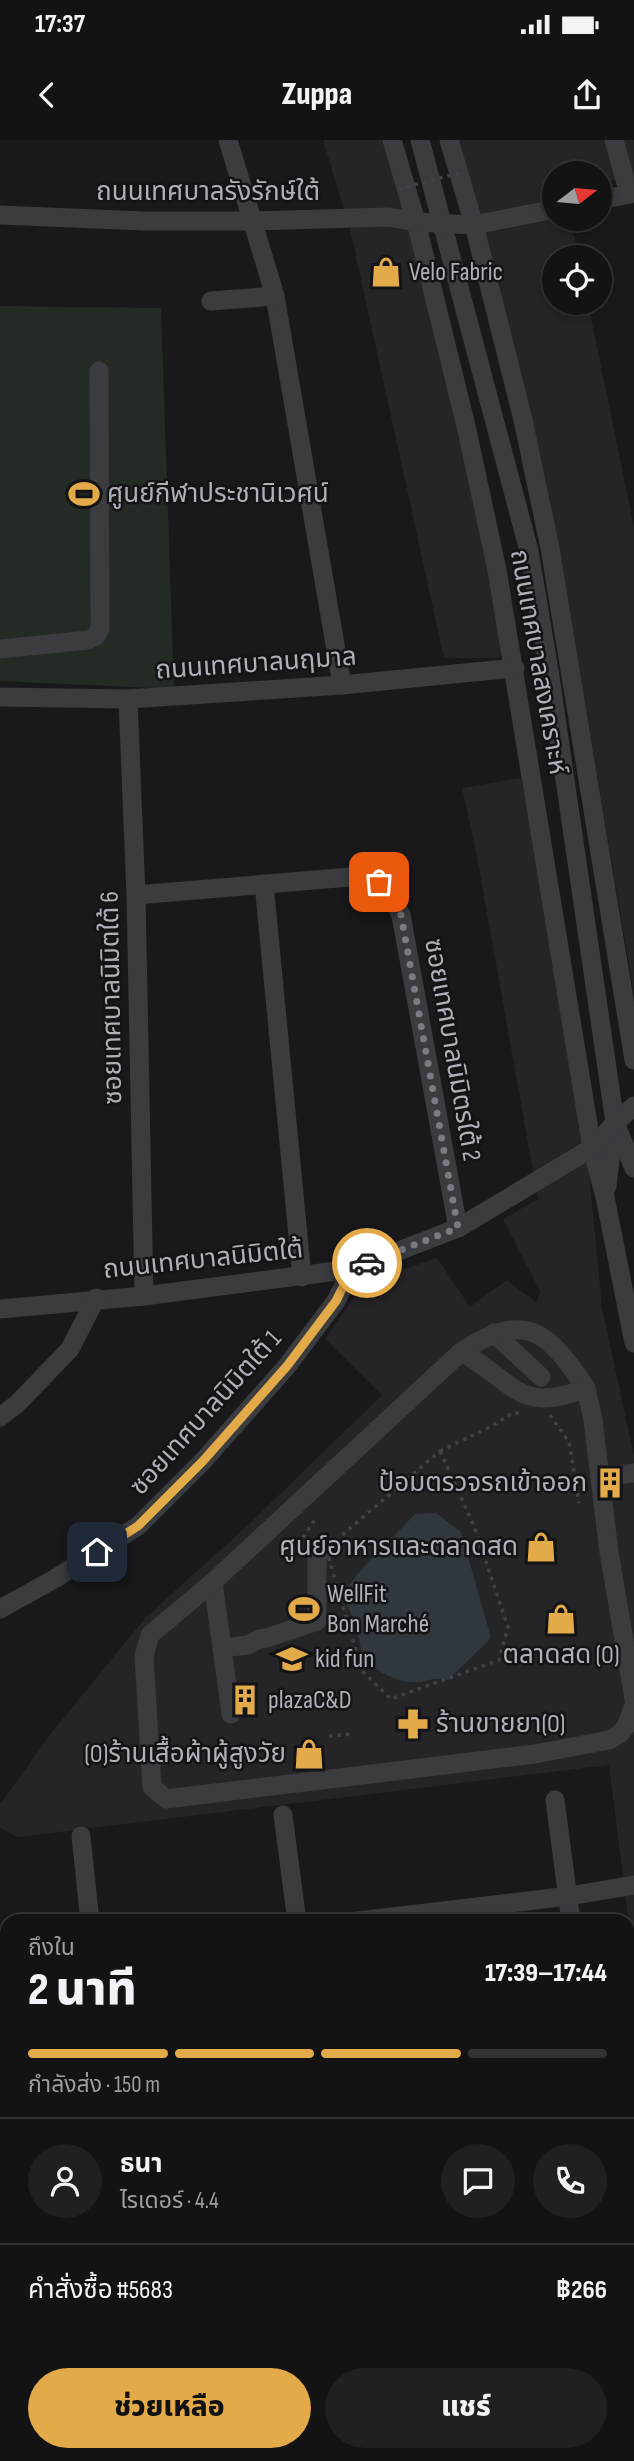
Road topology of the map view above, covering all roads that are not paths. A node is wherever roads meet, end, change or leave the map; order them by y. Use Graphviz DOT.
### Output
graph roads {
  1 [pos="228,140"];
  2 [pos="392,140"];
  3 [pos="420,140"];
  4 [pos="449,140"];
  5 [pos="614,140"];
  6 [pos="632,193"];
  7 [pos="612,197"];
  8 [pos="542,212"];
  9 [pos="0,215"];
  10 [pos="252,221"];
  11 [pos="416,222"];
  12 [pos="441,223"];
  13 [pos="474,225"];
  14 [pos="275,296"];
  15 [pos="211,301"];
  16 [pos="99,371"];
  17 [pos="0,649"];
  18 [pos="514,668"];
  19 [pos="342,685"];
  20 [pos="0,697"];
  21 [pos="128,699"];
  22 [pos="264,884"];
  23 [pos="136,895"];
  24 [pos="634,1060"];
  25 [pos="634,1106"];
  26 [pos="615,1123"];
  27 [pos="592,1148"];
  28 [pos="634,1168"];
  29 [pos="605,1198"];
  30 [pos="458,1228"];
  31 [pos="352,1269"];
  32 [pos="302,1277"];
  33 [pos="144,1296"];
  34 [pos="96,1298"];
  35 [pos="0,1309"];
  36 [pos="494,1333"];
  37 [pos="634,1343"];
  38 [pos="461,1352"];
  39 [pos="541,1377"];
  40 [pos="586,1388"];
  41 [pos="0,1417"];
  42 [pos="634,1473"];
  43 [pos="600,1477"];
  44 [pos="326,1549"];
  45 [pos="213,1582"];
  46 [pos="0,1609"];
  47 [pos="222,1648"];
  48 [pos="634,1699"];
  49 [pos="634,1704"];
  50 [pos="231,1714"];
  51 [pos="555,1800"];
  52 [pos="283,1815"];
  53 [pos="81,1836"];
  54 [pos="634,1885"];
  55 [pos="569,1896"];
  56 [pos="89,1914"];
  57 [pos="296,1914"];
  58 [pos="451,1914"];
  59 [pos="570,1914"];
  1 -- 10 [label="street"];
  2 -- 11 [label="street, ถนนเทศบาลสงเคราะห์"];
  3 -- 12 [label="street, ถนนเทศบาลสงเคราะห์"];
  4 -- 13 [label="street, ถนนเทศบาลสงเคราะห์"];
  5 -- 6 [label="street"];
  6 -- 7 [label="street"];
  8 -- 13 [label="street, ถนนเทศบาลรังรักษ์ใต้"];
  9 -- 10 [label="street, ถนนเทศบาลรังรักษ์ใต้"];
  10 -- 11 [label="street, ถนนเทศบาลรังรักษ์ใต้"];
  10 -- 14 [label="street"];
  11 -- 12 [label="street, ถนนเทศบาลรังรักษ์ใต้"];
  11 -- 18 [label="street, ถนนเทศบาลสงเคราะห์"];
  12 -- 13 [label="street, ถนนเทศบาลรังรักษ์ใต้"];
  12 -- 26 [label="street, ถนนเทศบาลสงเคราะห์"];
  13 -- 24 [label="street, ถนนเทศบาลสงเคราะห์"];
  14 -- 15 [label="street"];
  14 -- 19 [label="street"];
  16 -- 17 [label="street"];
  18 -- 19 [label="street, ถนนเทศบาลนฤมาล"];
  18 -- 27 [label="street, ถนนเทศบาลสงเคราะห์"];
  19 -- 21 [label="street, ถนนเทศบาลนฤมาล"];
  20 -- 21 [label="street, ถนนเทศบาลนฤมาล"];
  21 -- 23 [label="street, ซอยเทศบาลนิมิตใต้ 6"];
  22 -- 23 [label="street, ซอยเทศบาลนิมิตรใต้ 2"];
  22 -- 30 [label="street, ซอยเทศบาลนิมิตรใต้ 2"];
  22 -- 32 [label="street"];
  23 -- 33 [label="street, ซอยเทศบาลนิมิตใต้ 6"];
  25 -- 26 [label="street, ถนนเทศบาลนิมิตใต้"];
  26 -- 27 [label="street, ถนนเทศบาลนิมิตใต้"];
  26 -- 28 [label="street, ถนนเทศบาลสงเคราะห์"];
  26 -- 29 [label="street, ถนนเทศบาลสงเคราะห์"];
  27 -- 29 [label="street, ถนนเทศบาลสงเคราะห์"];
  27 -- 30 [label="street, ถนนเทศบาลนิมิตใต้"];
  29 -- 37 [label="street, ถนนเทศบาลสงเคราะห์"];
  30 -- 31 [label="street, ถนนเทศบาลนิมิตใต้"];
  31 -- 32 [label="street, ถนนเทศบาลนิมิตใต้"];
  31 -- 46 [label="street, ซอยเทศบาลนิมิตใต้ 1"];
  32 -- 33 [label="street, ถนนเทศบาลนิมิตใต้"];
  33 -- 34 [label="street, ถนนเทศบาลนิมิตใต้"];
  34 -- 35 [label="street, ถนนเทศบาลนิมิตใต้"];
  34 -- 41 [label="street"];
  36 -- 38 [label="street"];
  36 -- 39 [label="street"];
  36 -- 40 [label="street"];
  38 -- 40 [label="street"];
  38 -- 45 [label="street"];
  40 -- 43 [label="street"];
  42 -- 43 [label="street"];
  43 -- 48 [label="street"];
  44 -- 47 [label="street"];
  45 -- 47 [label="street"];
  45 -- 49 [label="street"];
  47 -- 50 [label="street"];
  51 -- 55 [label="street"];
  52 -- 57 [label="street"];
  53 -- 56 [label="street"];
  54 -- 55 [label="street"];
  55 -- 58 [label="street"];
  55 -- 59 [label="street"];
}
